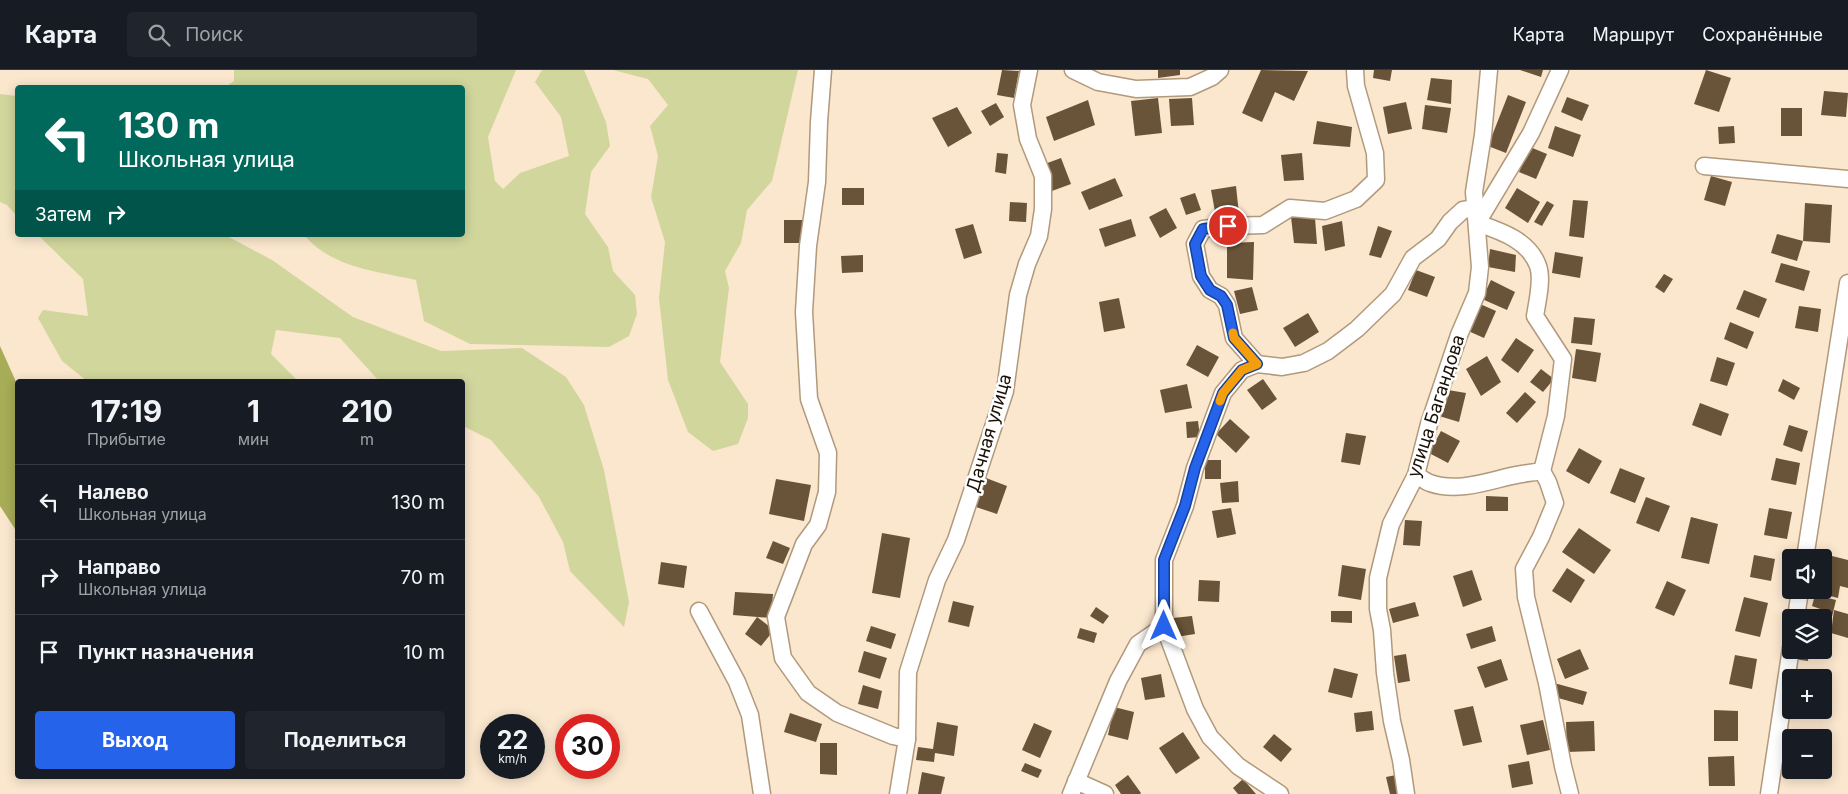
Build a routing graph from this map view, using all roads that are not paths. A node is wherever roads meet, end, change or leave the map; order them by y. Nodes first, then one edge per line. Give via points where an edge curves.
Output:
1 (823, 70) edge
2 (1029, 70) edge
3 (1073, 70) edge
4 (1220, 70) edge
5 (1355, 70) edge
6 (1489, 70) edge
7 (1560, 70) edge
8 (1704, 166) dead end
9 (1848, 179) edge
10 (1476, 216) junction
11 (1848, 283) edge
12 (1257, 364) junction
13 (1542, 471) junction
14 (1416, 475) junction
15 (1806, 549) edge
16 (699, 611) dead end
17 (1164, 626) junction
18 (1789, 659) edge
19 (907, 739) junction
20 (1074, 788) edge
21 (762, 794) edge
22 (898, 794) edge
23 (1105, 794) edge
24 (1280, 794) edge
25 (1406, 794) edge
26 (1570, 794) edge
27 (1769, 794) edge

1 - 19 street via 817,182 808,246 804,312 809,399 828,453 826,492 818,525 804,544 776,617 782,658 808,693 837,713
2 - 19 street, Дачная улица via 1022,105 1028,139 1043,176 1044,209 1039,236 1018,295 1005,392 956,540 937,580 908,672
3 - 4 street via 1098,82 1136,88 1190,87
5 - 12 street via 1356,86 1375,153 1376,180 1356,199 1325,211 1290,208 1263,226 1203,229 1195,244 1201,276 1210,290 1221,296 1227,305 1234,338
6 - 10 street, улица Багандова via 1474,192
7 - 10 street via 1532,133
8 - 9 street
10 - 12 street via 1463,210 1438,239 1413,258 1393,294 1357,329 1328,351 1304,363 1282,368
10 - 13 street via 1526,246 1539,266 1535,316 1564,359 1556,416
10 - 14 street, улица Багандова via 1480,267 1477,293 1459,334
11 - 15 street
12 - 17 street via 1242,370 1223,393 1195,468 1185,506 1164,560
13 - 14 street via 1471,486 1430,483
13 - 26 street via 1555,503 1524,569 1526,597
14 - 25 street, улица Багандова via 1391,524 1378,578 1385,673
16 - 21 street via 737,682 750,715
17 - 20 street via 1138,644 1118,681
17 - 24 street via 1195,709 1210,737 1238,766
18 - 27 street
19 - 22 street, Дачная улица
20 - 23 street

